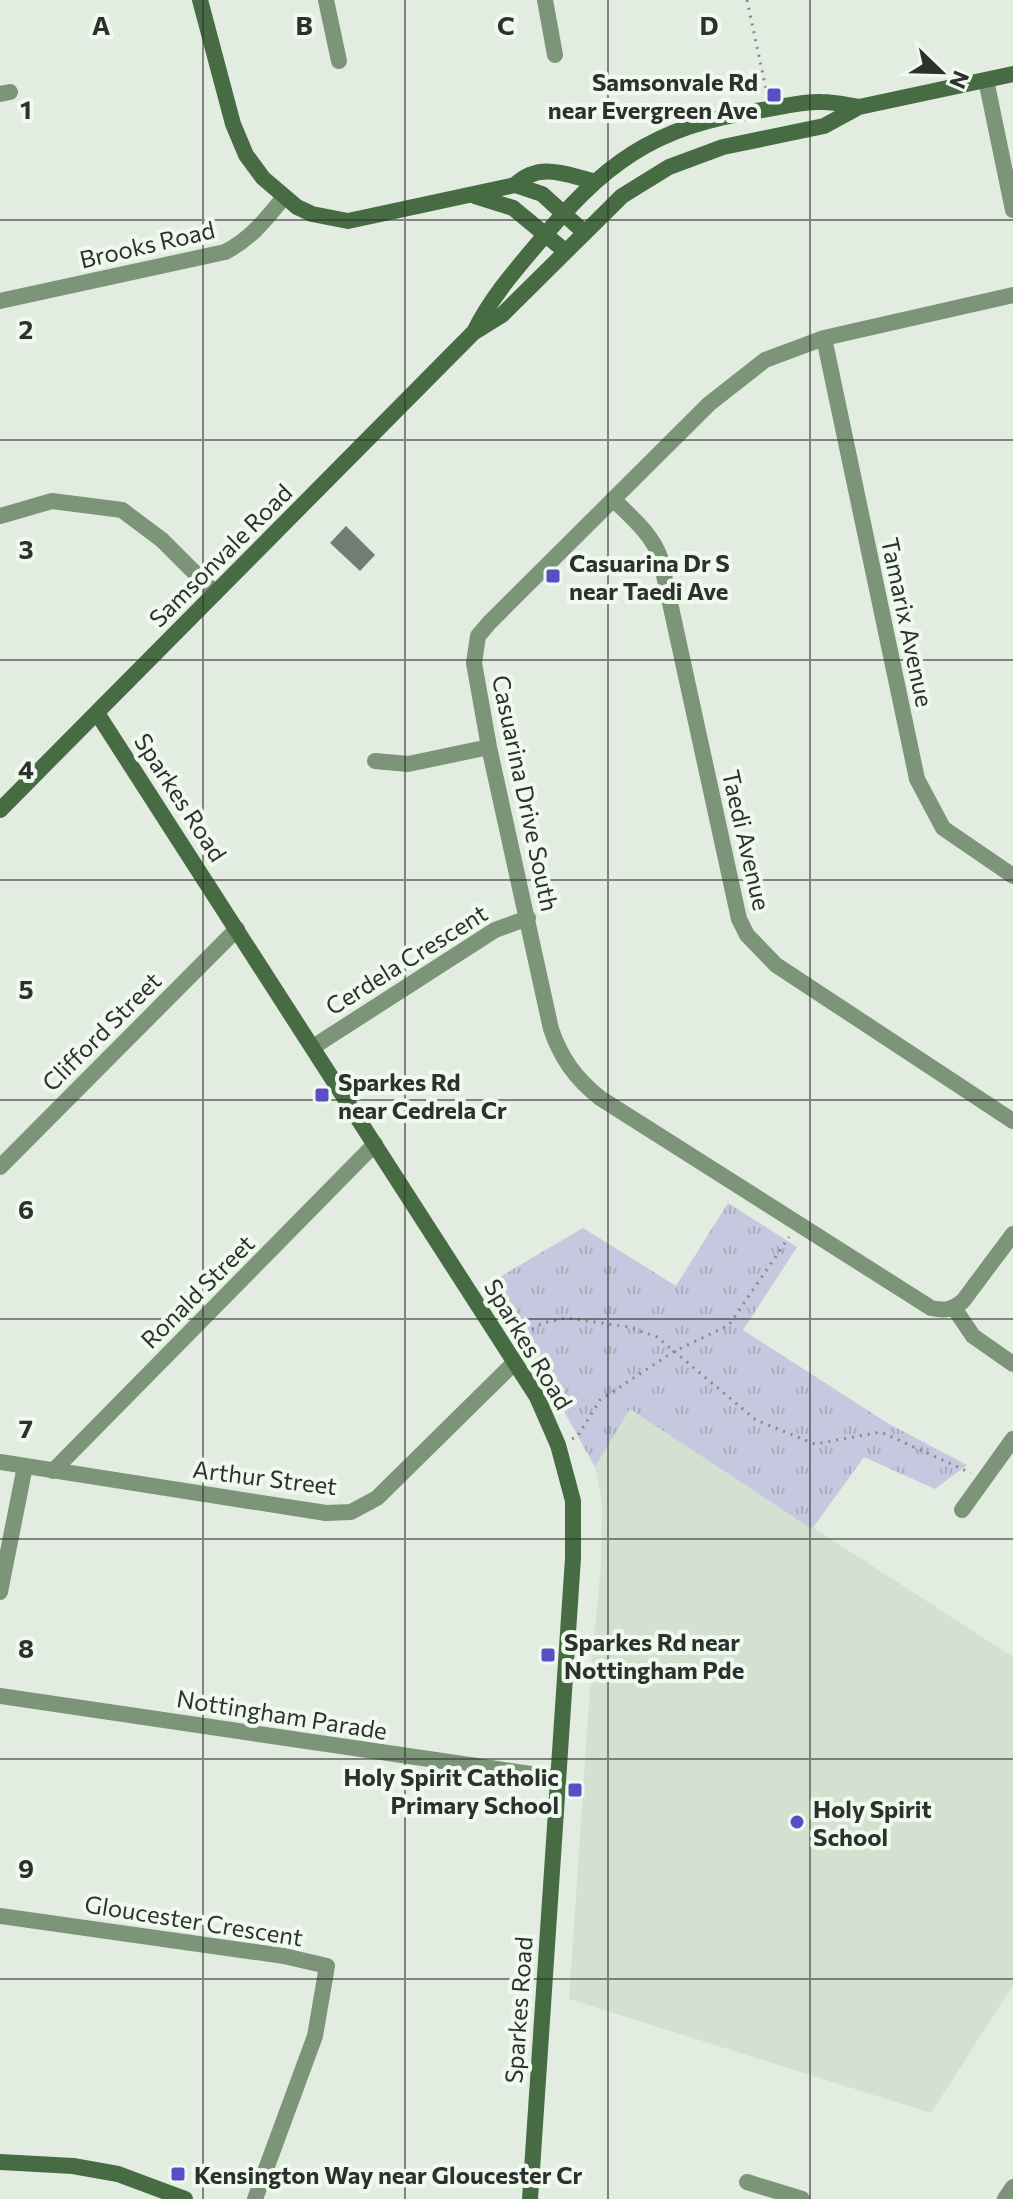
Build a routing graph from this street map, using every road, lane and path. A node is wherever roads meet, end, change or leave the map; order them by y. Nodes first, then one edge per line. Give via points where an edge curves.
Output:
1 (200, 0) edge
2 (326, 0) edge
3 (545, 0) edge
4 (747, 0) edge
5 (555, 55) dead end
6 (339, 61) dead end
7 (1013, 74) edge
8 (986, 80) junction
9 (859, 107) junction
10 (770, 109) junction
11 (593, 181) junction
12 (515, 185) junction
13 (474, 196) junction
14 (284, 197) junction
15 (1013, 210) edge
16 (564, 212) junction
17 (584, 232) junction
18 (546, 233) junction
19 (565, 251) junction
20 (1013, 295) edge
21 (0, 301) edge
22 (473, 333) junction
23 (824, 338) junction
24 (613, 499) junction
25 (0, 516) edge
26 (215, 593) junction
27 (97, 713) junction
28 (489, 747) junction
29 (375, 761) dead end
30 (0, 810) edge
31 (1013, 876) edge
32 (528, 918) junction
33 (237, 929) junction
34 (313, 1047) junction
35 (1013, 1121) edge
36 (375, 1144) junction
37 (0, 1167) edge
38 (798, 1224) junction
39 (1013, 1234) edge
40 (954, 1308) junction
41 (504, 1344) junction
42 (673, 1352) junction
43 (515, 1362) junction
44 (1013, 1364) edge
45 (1013, 1439) edge
46 (558, 1445) junction
47 (0, 1462) edge
48 (25, 1466) junction
49 (53, 1471) junction
50 (983, 1479) junction
51 (962, 1510) dead end
52 (0, 1592) edge
53 (0, 1696) edge
54 (558, 1778) junction
55 (0, 1916) edge
56 (0, 2162) edge
57 (747, 2182) dead end
58 (1013, 2187) edge
59 (185, 2199) edge
60 (255, 2199) edge
61 (530, 2199) edge
62 (802, 2199) edge
63 (1005, 2199) edge

1 - 14 street via 246,155
2 - 6 street
3 - 5 street
4 - 10 path
7 - 8 street, Samsonvale Road
8 - 9 street, Samsonvale Road
8 - 15 street
9 - 10 street, Samsonvale Road via 821,102
9 - 17 street, Samsonvale Road via 824,126 723,147 669,167 622,196
10 - 11 street, Samsonvale Road via 673,132
11 - 12 street via 550,171 527,174
11 - 16 street, Samsonvale Road
12 - 13 street
12 - 16 street via 533,189
13 - 14 street via 348,221 312,214
13 - 18 street via 504,204
14 - 21 street, Brooks Road via 258,230 225,252
16 - 17 street
16 - 18 street, Samsonvale Road
17 - 19 street, Samsonvale Road
18 - 19 street
18 - 22 street, Samsonvale Road via 490,301
19 - 22 street, Samsonvale Road via 502,315
20 - 23 street, Casuarina Drive South
22 - 26 street, Samsonvale Road
23 - 24 street, Casuarina Drive South via 765,360 709,404
23 - 31 street, Tamarix Avenue via 917,779 943,828
24 - 28 street, Casuarina Drive South via 478,636 474,663
24 - 35 street, Taedi Avenue via 655,543 660,557 739,919 747,935 776,965
25 - 26 street via 52,501 122,510 162,540
26 - 27 street, Samsonvale Road
27 - 30 street, Samsonvale Road
27 - 33 street, Sparkes Road
28 - 29 street via 408,764
28 - 32 street, Casuarina Drive South
32 - 34 street, Cerdela Crescent via 495,930
32 - 38 street, Casuarina Drive South via 551,1029 559,1052 582,1083
33 - 34 street, Sparkes Road
33 - 37 street, Clifford Street
34 - 36 street, Sparkes Road
36 - 41 street, Sparkes Road
36 - 49 street, Ronald Street
38 - 40 street, Casuarina Drive South via 922,1304 943,1311
38 - 42 path via 729,1325
39 - 40 street
40 - 44 street via 973,1336
41 - 42 path via 543,1323 567,1318 629,1327 657,1337
41 - 43 street, Sparkes Road
42 - 46 path via 600,1400 577,1437
42 - 50 path via 756,1420 815,1444 881,1432
43 - 46 street, Sparkes Road
43 - 49 street, Arthur Street via 377,1498 351,1512 326,1513
45 - 50 street
46 - 54 street, Sparkes Road via 573,1501
47 - 48 street, Arthur Street
48 - 49 street, Arthur Street
48 - 52 street
50 - 51 street
53 - 54 street, Nottingham Parade
54 - 61 street, Sparkes Road
55 - 60 street, Gloucester Crescent via 327,1966 315,2036
56 - 59 street via 118,2174
57 - 62 street
58 - 63 street

